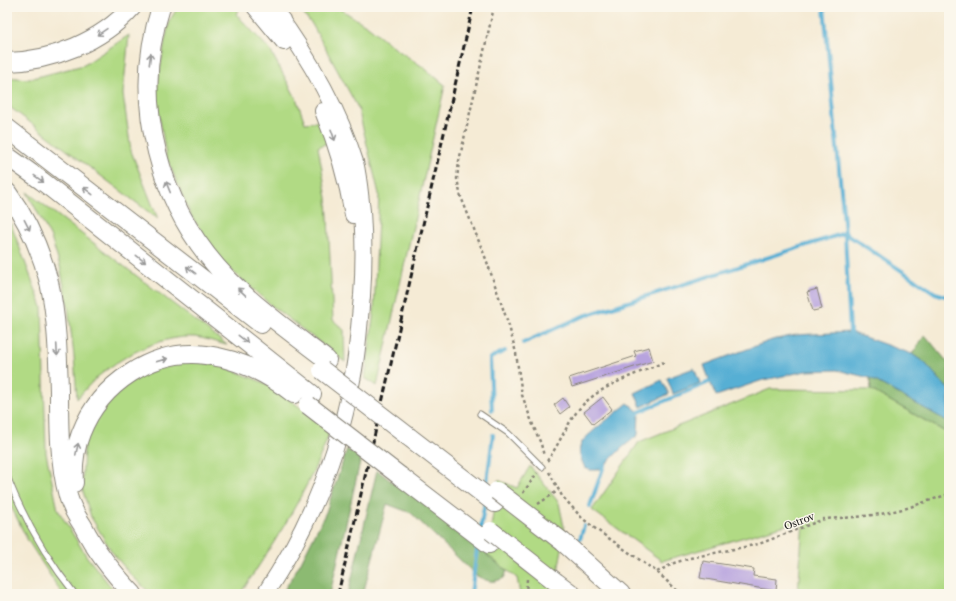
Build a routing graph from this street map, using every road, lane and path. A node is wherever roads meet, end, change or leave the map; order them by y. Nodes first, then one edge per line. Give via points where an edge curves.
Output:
1 (132, 7) edge
2 (161, 7) edge
3 (255, 7) edge
4 (266, 7) edge
5 (494, 7) edge
6 (276, 13) edge
7 (7, 62) edge
8 (7, 128) edge
9 (7, 156) edge
10 (7, 192) edge
11 (362, 298) junction
12 (664, 362) dead end
13 (324, 365) junction
14 (310, 399) junction
15 (480, 414) dead end
16 (542, 467) junction
17 (7, 476) edge
18 (949, 494) edge
19 (84, 529) junction
20 (562, 548) junction
21 (657, 572) junction
22 (554, 590) edge
23 (75, 594) edge
24 (133, 594) edge
25 (265, 594) edge
26 (572, 594) edge
27 (613, 594) edge
28 (621, 594) edge
29 (681, 594) edge

1 -> 7 highway via 112,25 77,47 36,60
13 -> 2 highway via 228,278 197,241 183,220 172,196 161,170 154,142 148,89 152,43
3 -> 11 main road via 298,60 331,129 348,185
4 - 6 highway
5 - 16 path via 457,179 463,202 510,326 522,395 542,444
6 - 11 main road via 307,57 343,130 355,162 363,232
13 -> 8 highway
9 -> 14 highway via 48,186
10 -> 19 highway via 29,229 49,282 57,339 64,475 69,498
11 - 25 main road via 353,379 328,471 288,556
12 - 16 path via 619,380 591,398 572,419 555,450
13 - 20 highway, bridge
19 -> 14 highway via 75,498 74,482 74,463 81,432 98,401 123,378 145,365 176,356 205,354 252,368
14 - 22 highway, bridge
15 - 16 lane via 508,433
16 - 21 path via 550,474 569,505 582,518
17 - 23 lane via 27,522 43,550
18 - 21 path, Ostrov via 888,512 824,519 759,544 690,558
19 - 24 highway via 105,563
20 - 27 highway
20 - 28 highway
21 - 29 path
22 - 26 highway

